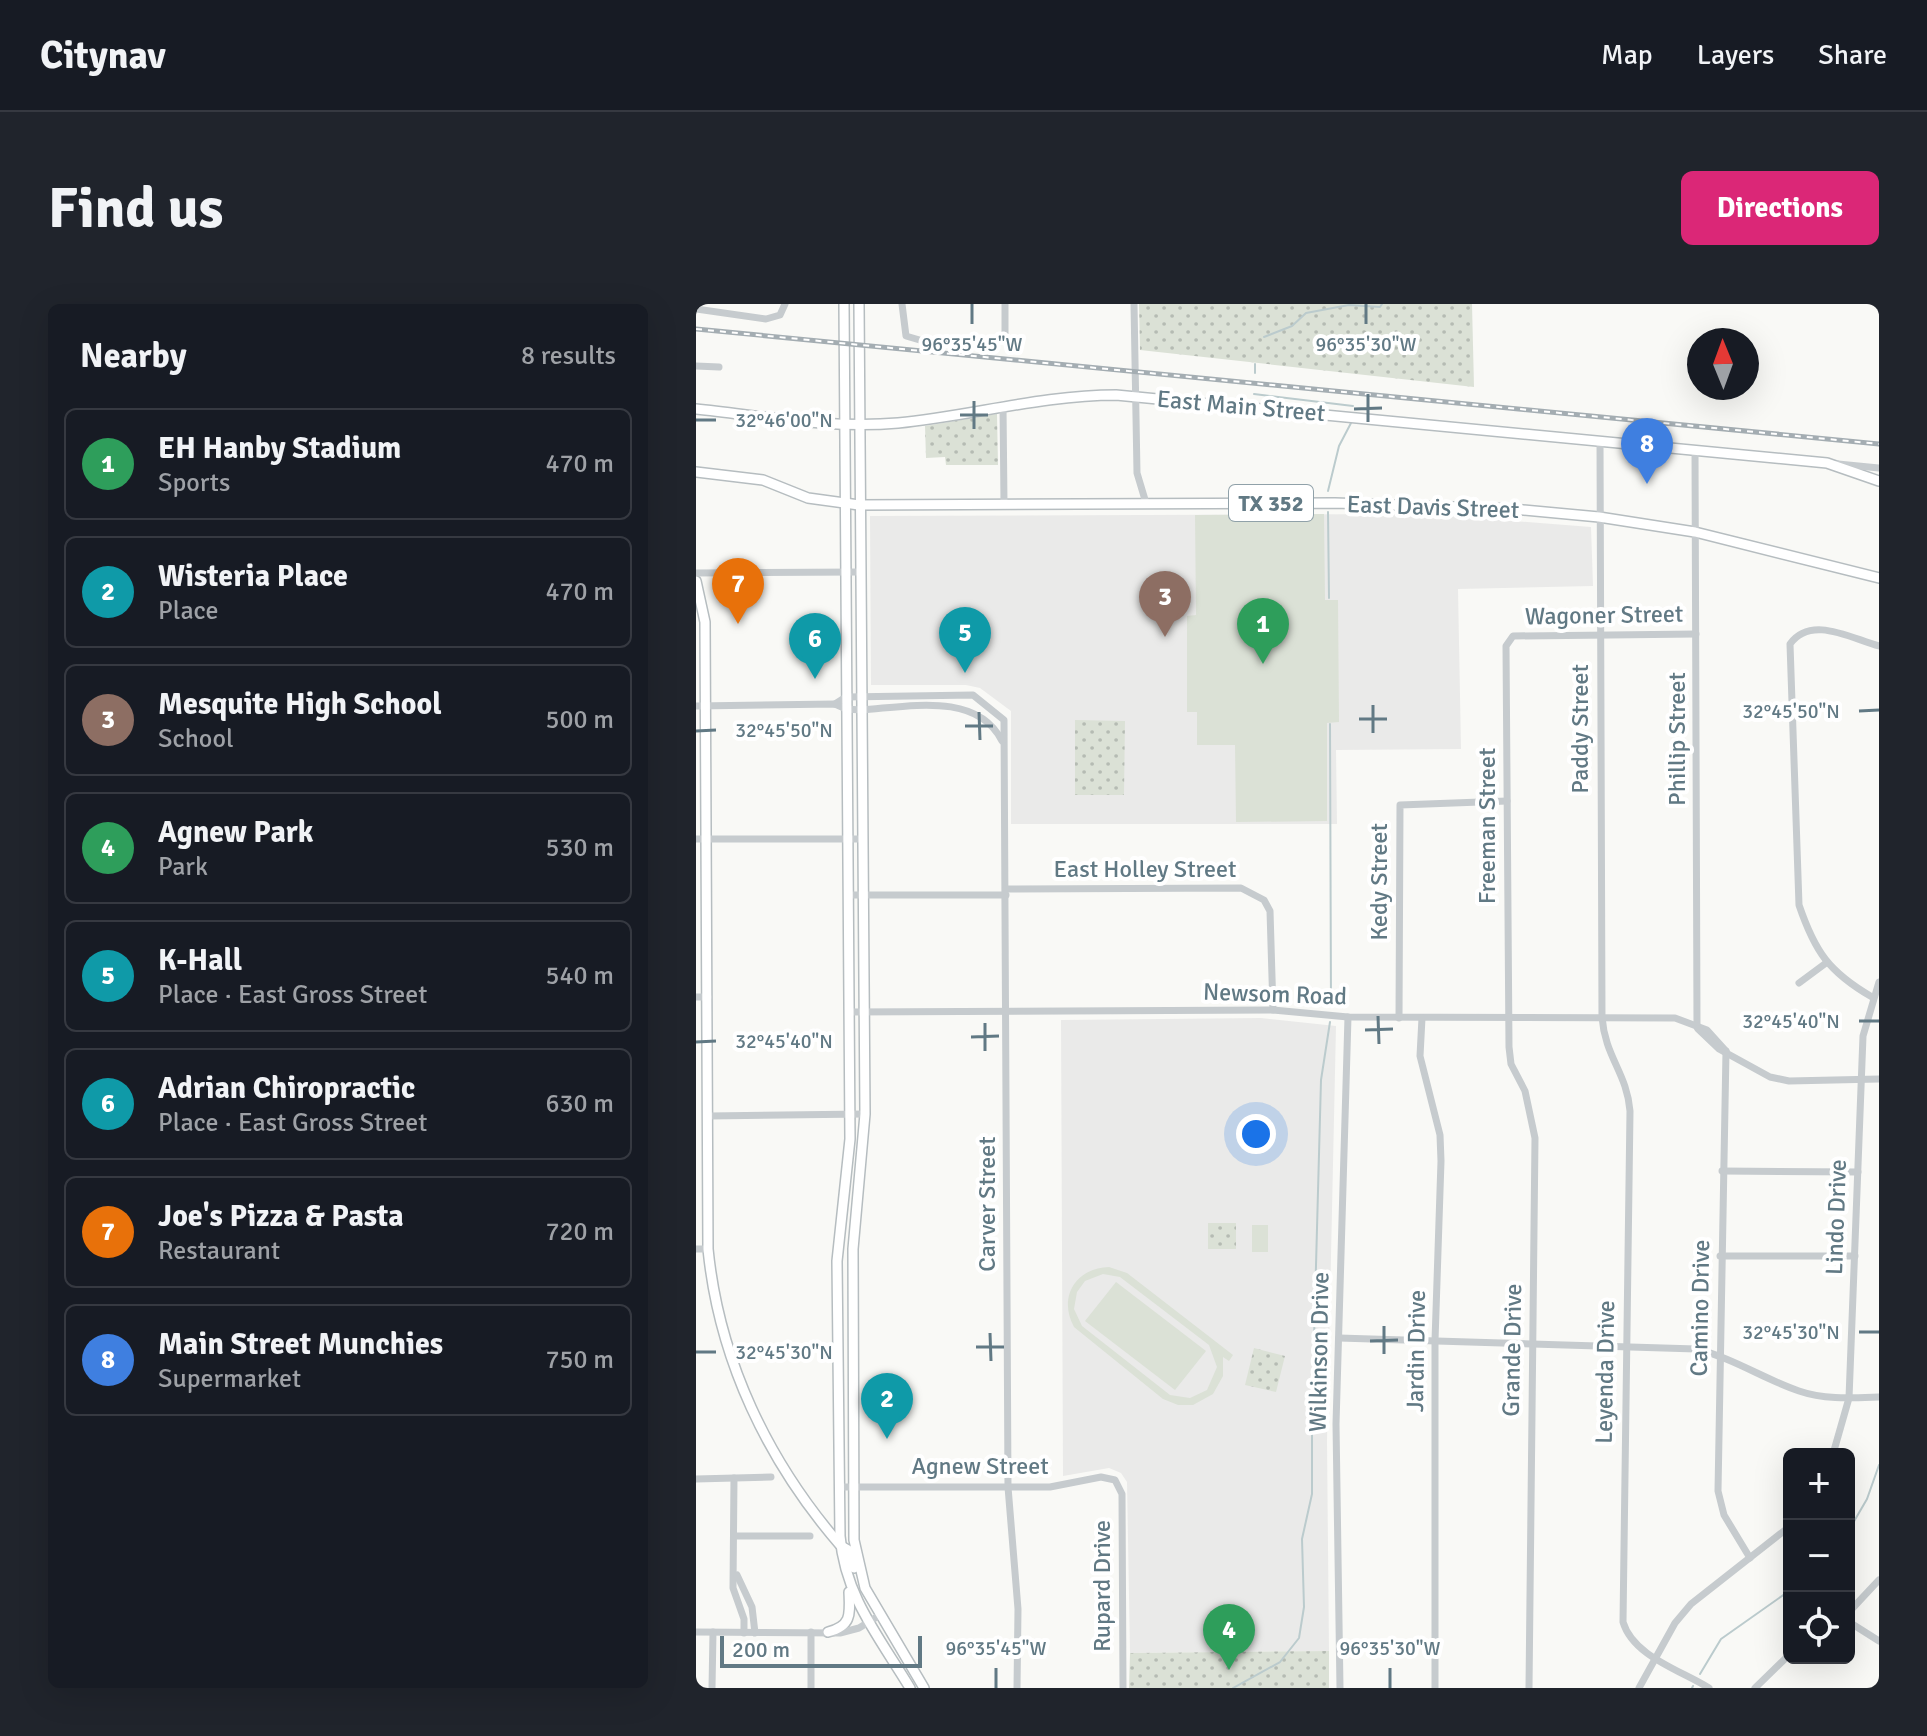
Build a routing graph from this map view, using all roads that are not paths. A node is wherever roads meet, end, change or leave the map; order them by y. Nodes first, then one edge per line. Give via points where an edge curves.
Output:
1 (785, 304) edge
2 (844, 304) edge
3 (859, 304) edge
4 (902, 304) edge
5 (1005, 304) edge
6 (1134, 304) edge
7 (696, 309) edge
8 (1134, 336) junction
9 (696, 366) edge
10 (719, 367) dead end
11 (1136, 396) junction
12 (1003, 406) junction
13 (696, 409) edge
14 (845, 425) junction
15 (857, 425) junction
16 (1600, 441) junction
17 (1695, 450) junction
18 (1827, 463) junction
19 (1879, 468) edge
20 (696, 472) edge
21 (1879, 481) edge
22 (1004, 503) junction
23 (1146, 503) junction
24 (846, 504) junction
25 (859, 505) junction
26 (1599, 517) junction
27 (1695, 532) junction
28 (845, 572) junction
29 (860, 572) junction
30 (696, 573) edge
31 (1879, 578) edge
32 (696, 581) edge
33 (1600, 634) junction
34 (1696, 634) junction
35 (1513, 636) joint
36 (1879, 646) edge
37 (846, 697) junction
38 (861, 697) junction
39 (835, 704) junction
40 (700, 706) edge
41 (846, 709) junction
42 (861, 710) junction
43 (1004, 745) junction
44 (847, 767) junction
45 (861, 767) junction
46 (1507, 801) junction
47 (700, 839) edge
48 (847, 839) junction
49 (862, 839) junction
50 (1006, 892) junction
51 (848, 895) junction
52 (862, 895) junction
53 (863, 946) junction
54 (848, 947) junction
55 (1826, 963) junction
56 (1879, 982) edge
57 (1799, 983) dead end
58 (696, 997) edge
59 (708, 997) junction
60 (1872, 997) junction
61 (1273, 1010) junction
62 (1006, 1011) junction
63 (849, 1012) junction
64 (864, 1012) junction
65 (1348, 1017) junction
66 (1602, 1017) junction
67 (1399, 1018) junction
68 (1422, 1018) junction
69 (1508, 1018) junction
70 (1697, 1027) junction
71 (1726, 1051) junction
72 (1879, 1079) edge
73 (1861, 1080) junction
74 (850, 1114) junction
75 (865, 1114) junction
76 (709, 1116) junction
77 (1722, 1171) junction
78 (1858, 1172) junction
79 (696, 1249) edge
80 (708, 1249) junction
81 (1720, 1256) junction
82 (1855, 1256) junction
83 (1339, 1338) junction
84 (1435, 1341) junction
85 (1531, 1344) junction
86 (1625, 1346) junction
87 (1718, 1355) junction
88 (1879, 1397) edge
89 (1849, 1398) junction
90 (837, 1407) junction
91 (853, 1407) junction
92 (1835, 1448) edge
93 (771, 1477) dead end
94 (734, 1478) junction
95 (696, 1479) edge
96 (1118, 1484) joint
97 (839, 1487) junction
98 (853, 1487) junction
99 (1008, 1487) junction
100 (839, 1516) junction
101 (818, 1519) junction
102 (1783, 1532) edge
103 (735, 1536) junction
104 (810, 1536) dead end
105 (841, 1546) junction
106 (1750, 1558) junction
107 (735, 1571) junction
108 (848, 1580) junction
109 (1879, 1580) edge
110 (865, 1588) junction
111 (1855, 1606) edge
112 (880, 1615) junction
113 (867, 1624) junction
114 (1855, 1626) edge
115 (696, 1632) edge
116 (713, 1632) junction
117 (811, 1632) junction
118 (828, 1632) junction
119 (744, 1633) junction
120 (755, 1633) junction
121 (1879, 1641) edge
122 (1656, 1657) junction
123 (1783, 1661) edge
124 (712, 1688) edge
125 (811, 1688) edge
126 (910, 1688) edge
127 (924, 1688) edge
128 (1017, 1688) edge
129 (1123, 1688) edge
130 (1340, 1688) edge
131 (1435, 1688) edge
132 (1529, 1688) edge
133 (1639, 1688) edge
134 (1709, 1688) edge
135 (1755, 1688) edge

1 - 7 street via 780,315 766,319
2 - 14 main road
3 - 15 main road
4 - 5 street via 906,336 923,341 998,341 1005,333
6 - 8 street
8 - 11 street
8 - 11 street via 1131,386
9 - 10 street
11 - 12 main road, East Main Street via 1060,396
11 - 16 main road, East Main Street
11 - 23 street via 1137,473
12 - 15 main road, East Main Street
12 - 22 street
13 - 14 main road, East Main Street
14 - 15 main road, East Main Street
14 - 24 main road
15 - 25 main road
16 - 17 main road, East Main Street
16 - 26 street, Paddy Street
17 - 18 main road, East Main Street
17 - 27 street, Phillip Street
18 - 19 street
18 - 21 main road, East Main Street
20 - 24 main road, East Davis Street / TX 352 via 763,480 808,498
22 - 23 main road, East Davis Street / TX 352
22 - 25 main road, East Davis Street / TX 352
23 - 26 main road, East Davis Street / TX 352 via 1448,506
24 - 25 main road, East Davis Street / TX 352
24 - 28 main road
25 - 29 main road
26 - 27 main road, East Davis Street / TX 352
26 - 33 street, Paddy Street
27 - 31 main road, East Davis Street / TX 352
27 - 34 street, Phillip Street
28 - 29 street
28 - 30 street
28 - 37 main road
29 - 38 main road
32 - 40 main road via 705,622
33 - 34 street, Wagoner Street
33 - 35 street, Wagoner Street
33 - 66 street, Paddy Street
34 - 70 street, Phillip Street
35 - 46 street, Freeman Street via 1506,646
36 - 55 street via 1820,629 1802,631 1790,644 1796,889 1810,938
37 - 38 street
37 - 39 street
37 - 41 main road
38 - 42 main road
38 - 43 street, Carver Street via 973,695 1004,720
39 - 40 street
39 - 41 street
40 - 47 main road
41 - 42 street
41 - 44 main road
42 - 43 street via 963,708 994,726
42 - 45 main road
43 - 50 street, Carver Street
44 - 45 main road
44 - 48 main road
45 - 49 main road
46 - 67 street, Kedy Street via 1400,805
46 - 69 street, Freeman Street
47 - 48 street
47 - 59 main road
48 - 49 street
48 - 51 main road
49 - 52 main road
50 - 52 street, East Holley Street
50 - 61 street, East Holley Street via 1251,890 1270,911
50 - 62 street, Carver Street
51 - 52 street, East Holley Street
51 - 54 main road
52 - 53 main road
53 - 54 main road
53 - 64 main road
54 - 63 main road
55 - 57 street
55 - 60 street via 1839,978
56 - 60 street, Lindo Drive
58 - 59 street
59 - 76 main road
60 - 73 street, Lindo Drive
61 - 62 street, Newsom Road
61 - 65 street, Newsom Road
62 - 64 street, Newsom Road
62 - 99 street, Carver Street
63 - 64 street, Newsom Road
63 - 74 main road
64 - 75 main road
65 - 67 street, Newsom Road
65 - 83 street, Wilkinson Drive
66 - 69 street, Newsom Road
66 - 70 street, Newsom Road via 1675,1018
66 - 86 street, Leyenda Drive via 1605,1047 1624,1077 1630,1111
67 - 68 street, Newsom Road
68 - 69 street, Newsom Road
68 - 84 street, Jardin Drive via 1420,1056 1440,1135
69 - 85 street, Grande Drive via 1511,1064 1525,1091 1535,1138
70 - 71 street, Newsom Road via 1707,1030
71 - 73 street, Newsom Road via 1770,1077
71 - 77 street, Camino Drive
72 - 73 street, Newsom Road
73 - 78 street, Lindo Drive
74 - 75 street
74 - 76 street
74 - 90 main road via 837,1261
75 - 91 main road via 853,1249
76 - 80 main road
77 - 78 street
77 - 81 street, Camino Drive
78 - 82 street, Lindo Drive
79 - 80 street
80 - 101 main road via 717,1314 741,1387
81 - 82 street
81 - 87 street, Camino Drive
82 - 89 street, Lindo Drive
83 - 84 street
83 - 130 street, Wilkinson Drive
84 - 85 street
84 - 131 street, Jardin Drive
85 - 86 street
85 - 132 street, Grande Drive
86 - 87 street
86 - 122 street, Leyenda Drive via 1623,1622 1632,1641
87 - 89 street via 1798,1391
87 - 106 street, Camino Drive via 1718,1491 1724,1515
88 - 89 street
89 - 92 street, Lindo Drive
90 - 91 main road
90 - 97 main road
91 - 98 main road
93 - 94 street
94 - 95 street
94 - 103 street
96 - 99 street, Agnew Street via 1101,1477 1057,1486
96 - 129 street, Rupard Drive
97 - 98 street, Agnew Street
97 - 100 main road
98 - 99 street, Agnew Street
98 - 110 main road via 854,1540
99 - 128 street, Carver Street via 1018,1609
100 - 101 main road
100 - 105 main road
101 - 105 main road
102 - 106 street
103 - 104 street
103 - 107 street
105 - 108 main road
105 - 110 main road via 848,1550
106 - 122 street via 1691,1604
107 - 119 street via 734,1595
107 - 120 street via 752,1607
108 - 113 main road
108 - 118 main road via 848,1622 843,1629
109 - 111 street
110 - 112 main road
112 - 113 street
112 - 127 main road
113 - 118 street via 850,1632
113 - 126 main road
114 - 121 street
115 - 116 street
116 - 119 street
116 - 124 street
117 - 118 street
117 - 120 street
117 - 125 street
119 - 120 street
122 - 133 street
122 - 134 street, Leyenda Drive
123 - 135 street

